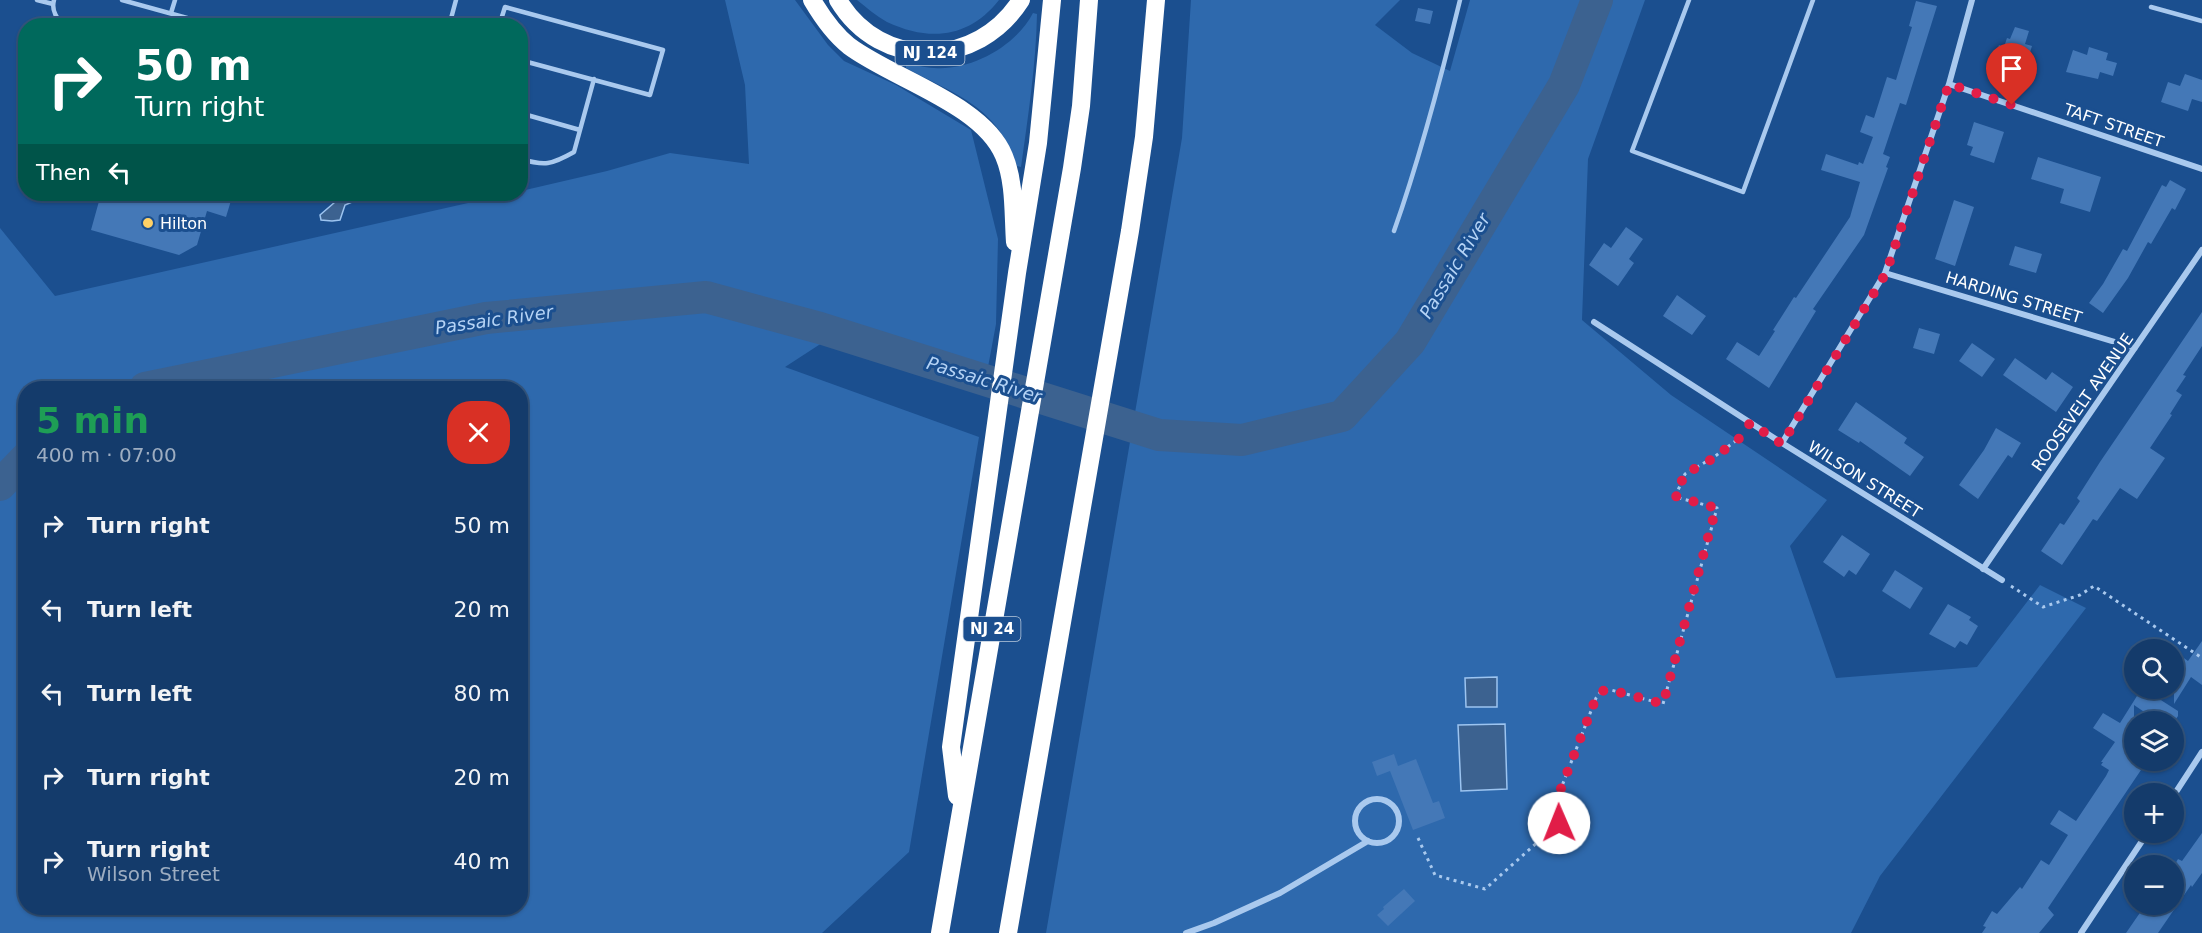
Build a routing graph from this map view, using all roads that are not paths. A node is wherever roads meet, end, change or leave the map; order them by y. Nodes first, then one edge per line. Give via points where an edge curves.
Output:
1 (38, 0) edge
2 (59, 0) edge
3 (122, 0) edge
4 (175, 0) edge
5 (456, 0) edge
6 (812, 0) edge
7 (838, 0) edge
8 (1022, 0) edge
9 (1052, 0) edge
10 (1089, 0) edge
11 (1156, 0) edge
12 (1460, 0) edge
13 (1689, 0) edge
14 (1814, 0) edge
15 (1972, 0) edge
16 (53, 2) edge
17 (2151, 7) dead end
18 (171, 12) junction
19 (57, 18) edge
20 (190, 18) edge
21 (451, 18) edge
22 (502, 18) edge
23 (2202, 21) edge
24 (528, 62) edge
25 (594, 79) junction
26 (1949, 84) junction
27 (528, 115) edge
28 (580, 130) junction
29 (528, 161) edge
30 (2202, 169) edge
31 (1394, 231) dead end
32 (2202, 250) edge
33 (1017, 273) junction
34 (1886, 273) junction
35 (1594, 322) dead end
36 (2136, 348) junction
37 (1782, 444) junction
38 (1983, 569) junction
39 (2002, 580) dead end
40 (2202, 752) edge
41 (2182, 783) edge
42 (960, 819) junction
43 (1368, 841) junction
44 (2141, 843) edge
45 (940, 933) edge
46 (1008, 933) edge
47 (1186, 933) edge
48 (2081, 933) edge

1 - 16 lane
2 - 16 lane
3 - 18 lane
4 - 18 lane
5 - 21 lane
6 - 33 highway via 848,45 956,107 995,139 1011,184
7 - 8 highway, NJ 124 via 858,24 883,40 904,49 934,53 964,47 983,38 998,28
9 - 33 highway via 1038,143
10 - 42 highway, NJ 24 via 1081,106
11 - 46 highway via 1144,137
12 - 31 lane via 1411,183
13 - 14 lane via 1632,151 1743,192
15 - 26 street
16 - 19 lane
17 - 23 lane
18 - 20 lane
22 - 25 lane via 505,7 663,50 650,94
24 - 25 lane
25 - 28 lane
26 - 30 street, TAFT STREET
26 - 34 street
27 - 28 lane
28 - 29 lane via 573,152 558,161 543,165
32 - 36 street, ROOSEVELT AVENUE
33 - 42 highway via 951,747
34 - 36 street, HARDING STREET
34 - 37 street
35 - 37 street, WILSON STREET
36 - 38 street, ROOSEVELT AVENUE
37 - 38 street, WILSON STREET
38 - 39 street, WILSON STREET
40 - 41 street
42 - 45 highway, NJ 24
43 - 43 street via 1389,840 1398,829 1397,814 1388,803 1375,800 1357,811 1357,832
43 - 47 street via 1280,893
44 - 48 street

